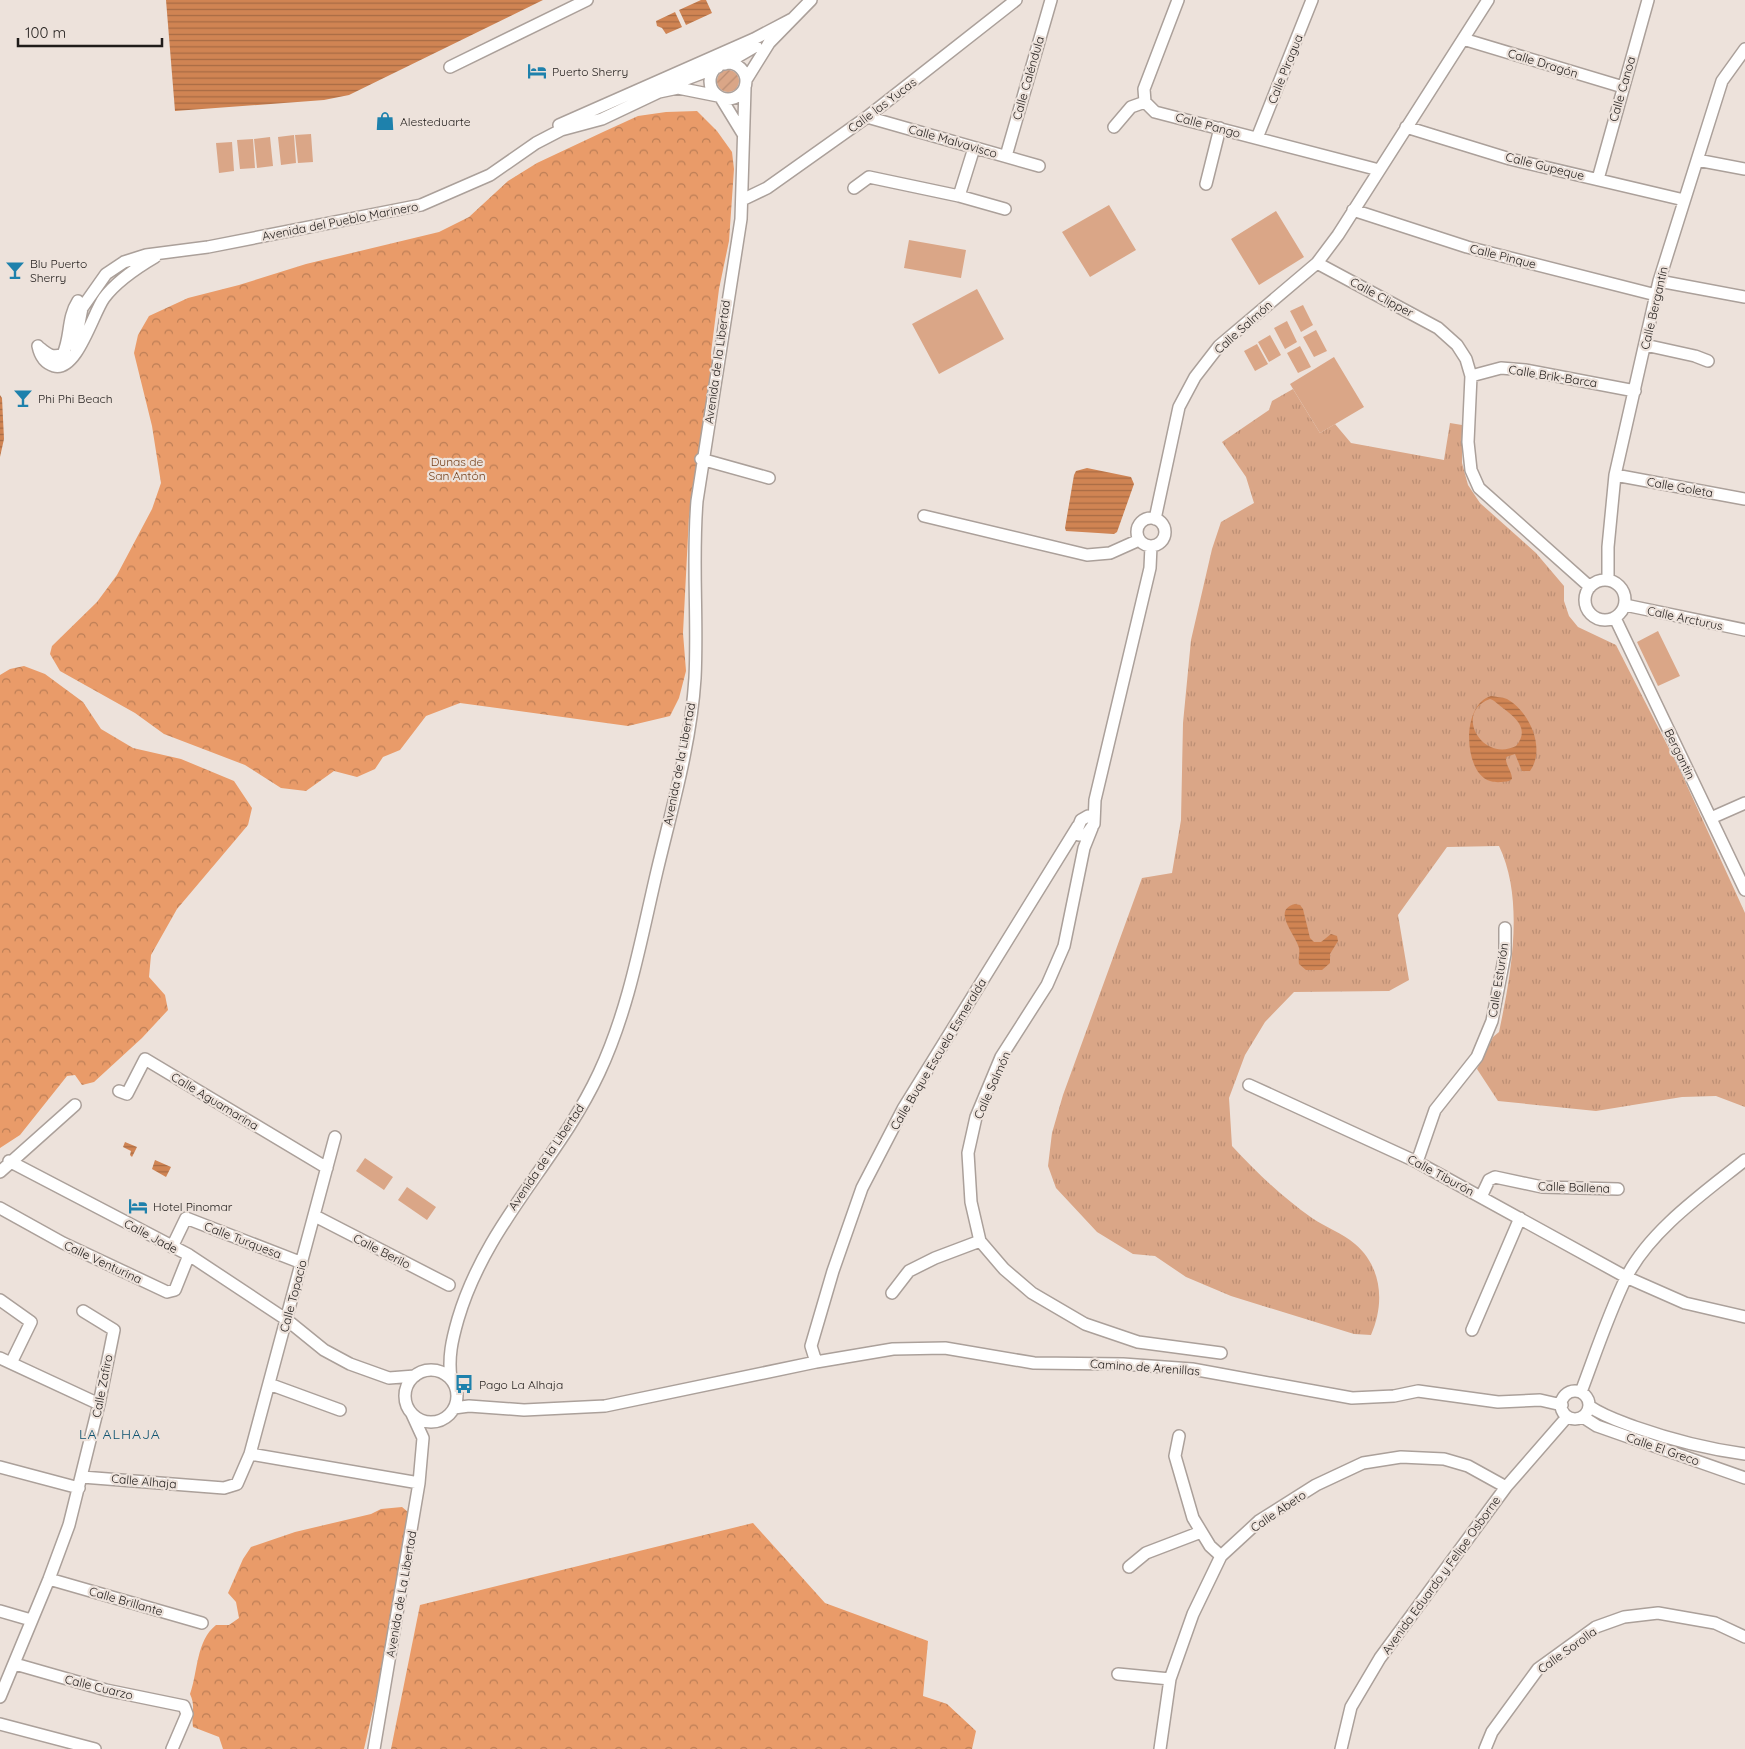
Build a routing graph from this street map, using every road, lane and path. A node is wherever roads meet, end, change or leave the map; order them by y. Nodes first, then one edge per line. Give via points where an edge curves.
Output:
1 (587, 0) edge
2 (811, 0) edge
3 (1016, 0) edge
4 (1051, 0) edge
5 (1178, 0) edge
6 (1312, 0) edge
7 (1488, 0) edge
8 (1648, 0) edge
9 (792, 19) junction
10 (777, 26) junction
11 (1463, 39) junction
12 (1745, 49) edge
13 (721, 65) junction
14 (450, 67) dead end
15 (745, 84) junction
16 (1622, 87) junction
17 (643, 88) junction
18 (719, 97) junction
19 (1145, 102) junction
20 (867, 117) junction
21 (1114, 127) dead end
22 (1406, 127) junction
23 (1220, 128) junction
24 (743, 134) junction
25 (1257, 138) junction
26 (536, 143) junction
27 (974, 148) junction
28 (1006, 156) junction
29 (1696, 160) junction
30 (1039, 166) dead end
31 (1745, 169) edge
32 (1379, 170) junction
33 (1598, 179) junction
34 (1206, 184) dead end
35 (854, 188) dead end
36 (959, 196) junction
37 (742, 200) junction
38 (1684, 200) junction
39 (1005, 209) dead end
40 (1353, 210) junction
41 (159, 255) junction
42 (1317, 263) junction
43 (102, 278) junction
44 (1659, 282) junction
45 (1656, 295) junction
46 (1745, 297) edge
47 (1645, 345) junction
48 (76, 351) junction
49 (1708, 361) dead end
50 (1471, 376) junction
51 (1635, 390) junction
52 (702, 460) junction
53 (1614, 475) junction
54 (769, 478) dead end
55 (1745, 499) edge
56 (924, 516) dead end
57 (1155, 519) junction
58 (1139, 540) junction
59 (1151, 546) junction
60 (1608, 580) junction
61 (1590, 587) junction
62 (1625, 605) junction
63 (1615, 618) junction
64 (1745, 630) edge
65 (1095, 800) junction
66 (1745, 804) edge
67 (1711, 818) junction
68 (1093, 824) junction
69 (1079, 829) junction
70 (1084, 848) junction
71 (1745, 890) edge
72 (1505, 928) dead end
73 (1249, 1085) dead end
74 (119, 1091) dead end
75 (76, 1105) dead end
76 (335, 1137) dead end
77 (1745, 1160) edge
78 (9, 1162) junction
79 (1417, 1162) junction
80 (327, 1168) junction
81 (0, 1172) edge
82 (1618, 1188) dead end
83 (1481, 1197) junction
84 (0, 1208) edge
85 (315, 1216) junction
86 (1520, 1218) junction
87 (980, 1242) junction
88 (172, 1247) junction
89 (189, 1255) junction
90 (302, 1263) junction
91 (1626, 1277) junction
92 (449, 1285) dead end
93 (892, 1293) dead end
94 (0, 1300) edge
95 (83, 1311) dead end
96 (1745, 1317) edge
97 (287, 1320) junction
98 (1472, 1330) dead end
99 (450, 1347) junction
100 (1221, 1353) dead end
101 (5, 1361) edge
102 (816, 1362) junction
103 (426, 1370) junction
104 (415, 1376) junction
105 (389, 1378) junction
106 (451, 1379) junction
107 (269, 1384) junction
108 (1581, 1392) junction
109 (406, 1400) junction
110 (456, 1403) junction
111 (99, 1404) junction
112 (1562, 1405) junction
113 (1589, 1406) junction
114 (340, 1410) dead end
115 (412, 1414) junction
116 (1568, 1417) junction
117 (1583, 1417) junction
118 (439, 1421) junction
119 (1179, 1436) dead end
120 (423, 1438) junction
121 (250, 1454) junction
122 (1745, 1454) edge
123 (0, 1467) edge
124 (1745, 1478) edge
125 (81, 1482) junction
126 (419, 1483) junction
127 (1506, 1487) junction
128 (1201, 1532) junction
129 (1220, 1556) junction
130 (1129, 1567) dead end
131 (49, 1579) junction
132 (0, 1611) edge
133 (31, 1620) junction
134 (202, 1624) dead end
135 (1745, 1637) edge
136 (15, 1664) junction
137 (1118, 1674) dead end
138 (1170, 1679) junction
139 (0, 1696) edge
140 (0, 1724) edge
141 (95, 1749) edge
142 (172, 1749) edge
143 (374, 1749) edge
144 (1160, 1749) edge
145 (1341, 1749) edge
146 (1485, 1749) edge

1 - 14 street
2 - 9 street, Avenida del Pueblo Marinero
3 - 20 street, Calle las Yucas
4 - 28 street, Calle Caléndula
5 - 19 street via 1144,89
6 - 25 street, Calle Piragua
7 - 11 street
8 - 16 street, Calle Canoa
9 - 10 street, Avenida del Pueblo Marinero
9 - 15 street, Avenida del Pueblo Marinero via 759,55
10 - 13 street, Avenida del Pueblo Marinero via 759,44
10 - 17 street, Avenida del Pueblo Marinero
11 - 16 street, Calle Dragón
11 - 22 street
12 - 29 street, Calle Bergantín via 1722,81
13 - 15 street via 736,65 744,74
13 - 17 street, Avenida del Pueblo Marinero via 681,81
13 - 18 street via 713,72 710,85
15 - 18 street via 735,98
15 - 24 street, Avenida de la Libertad
16 - 33 street, Calle Canoa
17 - 26 street, Avenida del Pueblo Marinero via 568,120
18 - 24 street
18 - 26 street, Avenida del Pueblo Marinero via 678,88 668,90 602,119 561,130
19 - 21 street via 1131,107
19 - 23 street, Calle Pango via 1155,112
20 - 27 street, Calle Malvavisco
20 - 37 street, Calle las Yucas via 767,188
22 - 32 street
22 - 33 street, Calle Gupeque via 1510,159
23 - 25 street, Calle Pango
23 - 34 street
24 - 37 street, Avenida de la Libertad
25 - 32 street, Calle Pango
26 - 41 street, Avenida del Pueblo Marinero via 490,175 421,205
27 - 28 street, Calle Malvavisco
27 - 36 street
28 - 30 street, Calle Malvavisco
29 - 31 street
29 - 38 street, Calle Bergantín
32 - 40 street
33 - 38 street, Calle Gupeque
35 - 36 street via 869,177
36 - 39 street
37 - 52 street, Avenida de la Libertad
38 - 44 street, Calle Bergantín
40 - 42 street
40 - 45 street, Calle Pinque via 1467,247
41 - 43 street, Avenida del Pueblo Marinero via 124,262
41 - 48 street, Avenida del Pueblo Marinero via 104,298
42 - 50 street, Calle Clipper via 1438,328 1457,345
42 - 57 street, Calle Salmón via 1219,346 1195,377 1179,407
43 - 48 street, Avenida del Pueblo Marinero via 82,308
43 - 48 street, Avenida del Pueblo Marinero via 85,292 75,306 63,354 47,355 38,346 42,358 49,365 58,367 69,362
44 - 45 street, Calle Bergantín
44 - 46 street
45 - 47 street, Calle Bergantín
47 - 49 street
47 - 51 street, Calle Bergantín
50 - 51 street, Calle Brik-Barca via 1501,368 1525,370
50 - 61 street, Calle Clipper via 1468,442 1471,470 1479,488
51 - 53 street, Calle Bergantín
52 - 54 street
52 - 99 street, Avenida de la Libertad via 694,528 695,679 690,724 630,988 610,1046 585,1100 488,1246 472,1278
53 - 55 street, Calle Goleta
53 - 60 street, Calle Bergantín
56 - 58 street via 1088,555 1110,554
57 - 58 street via 1142,522 1137,530
57 - 59 street via 1162,525 1164,534 1160,542
58 - 59 street
59 - 65 street via 1150,568
60 - 61 street via 1601,580
60 - 62 street via 1620,586
61 - 63 street via 1585,598 1591,615 1602,621
62 - 63 street
62 - 64 street, Calle Arcturus
63 - 67 street, Bergantin
65 - 68 street, Calle Salmón
65 - 69 street, Calle Buque Escuela Esmeralda
66 - 67 street
67 - 71 street, Bergantin
68 - 69 street via 1086,835
68 - 69 street via 1088,816
68 - 70 street, Calle Salmón
69 - 70 street
69 - 102 street, Calle Buque Escuela Esmeralda via 903,1109 862,1188 811,1346
70 - 87 street, Calle Salmón via 1064,946 1047,985 1002,1057 976,1117 968,1153 971,1202
72 - 79 street, Calle Esturión via 1505,954 1492,1021 1477,1057 1435,1110
73 - 79 street, Calle Tiburón
74 - 80 street, Calle Aguamarina via 127,1094 145,1059
75 - 78 street
76 - 80 street, Calle Topacio
77 - 91 street via 1687,1207 1647,1247
78 - 81 street
78 - 88 street, Calle Jade
79 - 83 street, Calle Tiburón
80 - 85 street, Calle Topacio
82 - 83 street, Calle Ballena via 1542,1187 1496,1177 1489,1180
83 - 86 street, Calle Tiburón
84 - 89 street, Calle Venturina via 63,1243 168,1292 175,1290
85 - 90 street, Calle Topacio
85 - 92 street, Calle Berilo
86 - 91 street, Calle Tiburón
86 - 98 street
87 - 93 street via 909,1271
87 - 100 street, Calle Salmón via 1032,1293 1085,1324 1138,1342
88 - 89 street, Calle Jade
88 - 90 street, Calle Turquesa via 186,1218
89 - 97 street, Calle Jade
90 - 97 street, Calle Topacio
91 - 96 street, Calle Tiburón via 1685,1303
91 - 108 street
94 - 101 street via 31,1322
95 - 111 street, Calle Zafiro via 114,1330
97 - 105 street, Calle Jade via 324,1350 350,1364
97 - 107 street, Calle Topacio
99 - 103 street, Avenida de la Libertad via 437,1363
99 - 106 street, Avenida de la Libertad
101 - 111 street
102 - 110 street, Camino de Arenillas via 606,1406 524,1410
102 - 112 street, Camino de Arenillas via 893,1349 945,1348 1034,1363 1192,1369 1352,1398 1418,1391 1498,1402 1540,1400
103 - 104 street
103 - 106 street via 444,1373
104 - 105 street
104 - 109 street via 407,1386
105 - 109 street
106 - 110 street via 455,1384
107 - 114 street
107 - 121 street, Calle Topacio
108 - 112 street via 1568,1394
108 - 113 street
109 - 115 street
110 - 118 street
111 - 125 street, Calle Zafiro
112 - 116 street
113 - 117 street
113 - 122 street via 1601,1415 1673,1440 1701,1448
115 - 118 street via 425,1421
115 - 120 street, Avenida de La Libertad
116 - 117 street
116 - 127 street, Avenida Eduardo y Felipe Osborne
117 - 124 street, Calle El Greco via 1597,1426
118 - 120 street
119 - 128 street via 1175,1456 1193,1518
120 - 126 street, Avenida de La Libertad
121 - 125 street, Calle Alhaja via 237,1484 224,1488
121 - 126 street
123 - 125 street, Calle Alhaja
125 - 131 street
126 - 143 street, Avenida de La Libertad
127 - 129 street, Calle Abeto via 1468,1466 1444,1459 1401,1458 1363,1463 1316,1485 1259,1521
127 - 145 street, Avenida Eduardo y Felipe Osborne via 1380,1658 1351,1707
128 - 129 street
128 - 130 street via 1146,1553
129 - 138 street, Calle Abeto via 1193,1614
131 - 133 street
131 - 134 street, Calle Brillante
132 - 133 street
133 - 136 street
135 - 146 street, Calle Sorolla via 1715,1624 1658,1613 1624,1617 1596,1627 1538,1669 1492,1732
136 - 139 street
136 - 142 street, Calle Cuarzo via 106,1690 184,1706 187,1714
137 - 138 street
138 - 144 street, Calle Abeto
140 - 141 street

